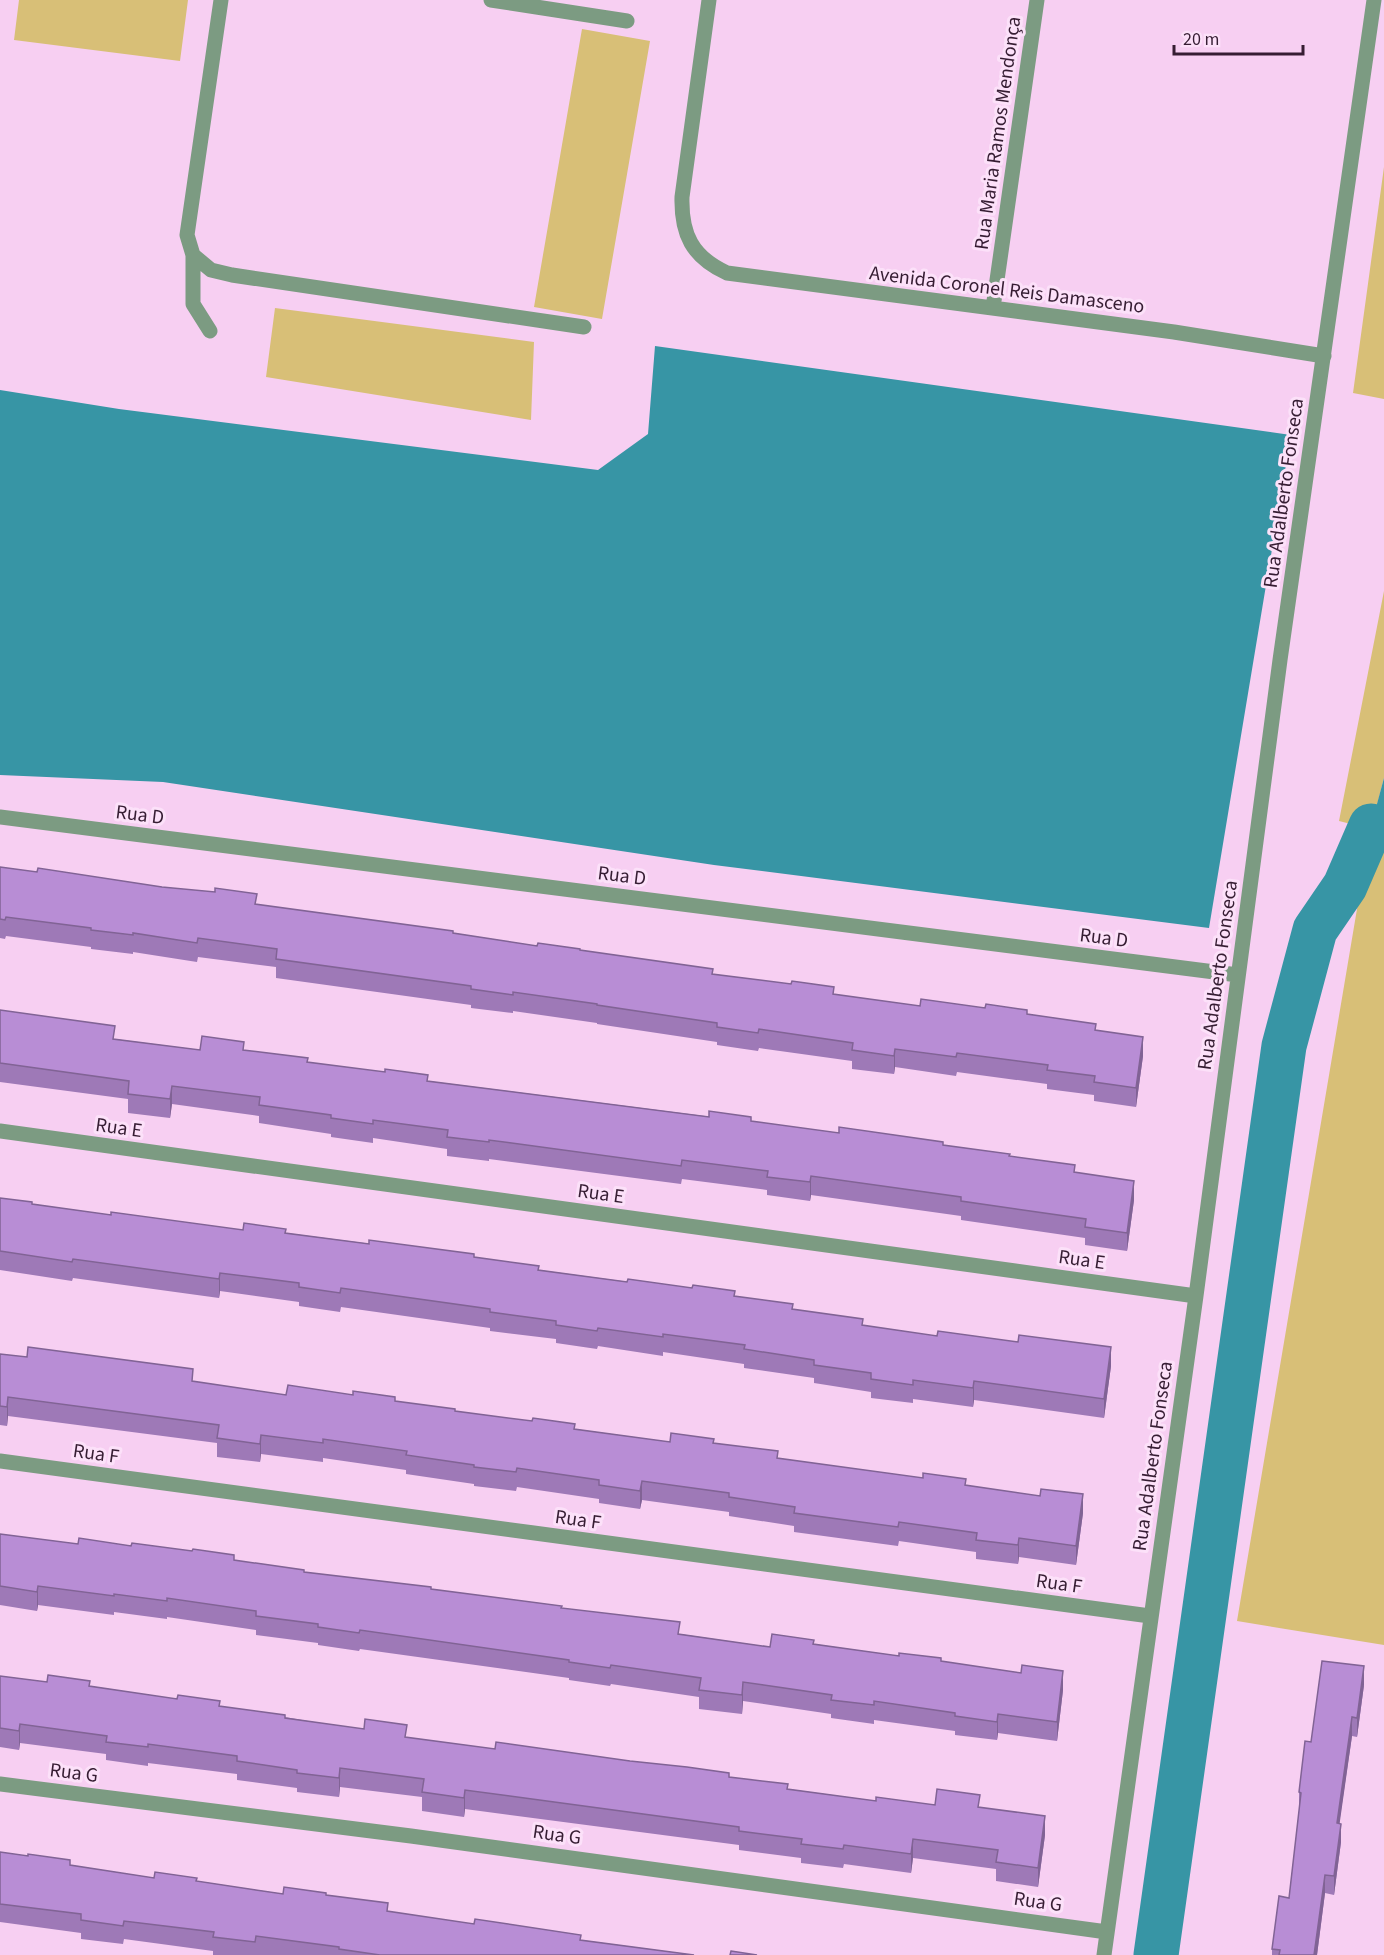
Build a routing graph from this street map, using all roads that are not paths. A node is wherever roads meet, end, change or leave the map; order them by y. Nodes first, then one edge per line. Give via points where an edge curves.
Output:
1 (221, 0) edge
2 (491, 0) edge
3 (710, 0) edge
4 (1037, 0) edge
5 (1374, 0) edge
6 (627, 21) dead end
7 (193, 255) junction
8 (993, 308) junction
9 (584, 327) dead end
10 (210, 331) dead end
11 (1324, 356) junction
12 (0, 817) edge
13 (1238, 975) junction
14 (0, 1131) edge
15 (1196, 1296) junction
16 (0, 1461) edge
17 (1150, 1616) junction
18 (0, 1784) edge
19 (1107, 1932) junction
20 (1104, 1955) edge

1 - 7 street via 187,235
2 - 6 street
3 - 8 street, Avenida Coronel Reis Damasceno via 681,216 685,234 702,258 727,273
4 - 8 street, Rua Maria Ramos Mendonça
5 - 11 street, Rua Adalberto Fonseca
7 - 9 street via 211,270 232,275
7 - 10 street via 193,304
8 - 11 street, Avenida Coronel Reis Damasceno
11 - 13 street, Rua Adalberto Fonseca
12 - 13 street, Rua D
13 - 15 street, Rua Adalberto Fonseca
14 - 15 street, Rua E
15 - 17 street, Rua Adalberto Fonseca
16 - 17 street, Rua F
17 - 19 street, Rua Adalberto Fonseca
18 - 19 street, Rua G via 435,1839
19 - 20 street, Rua Adalberto Fonseca

